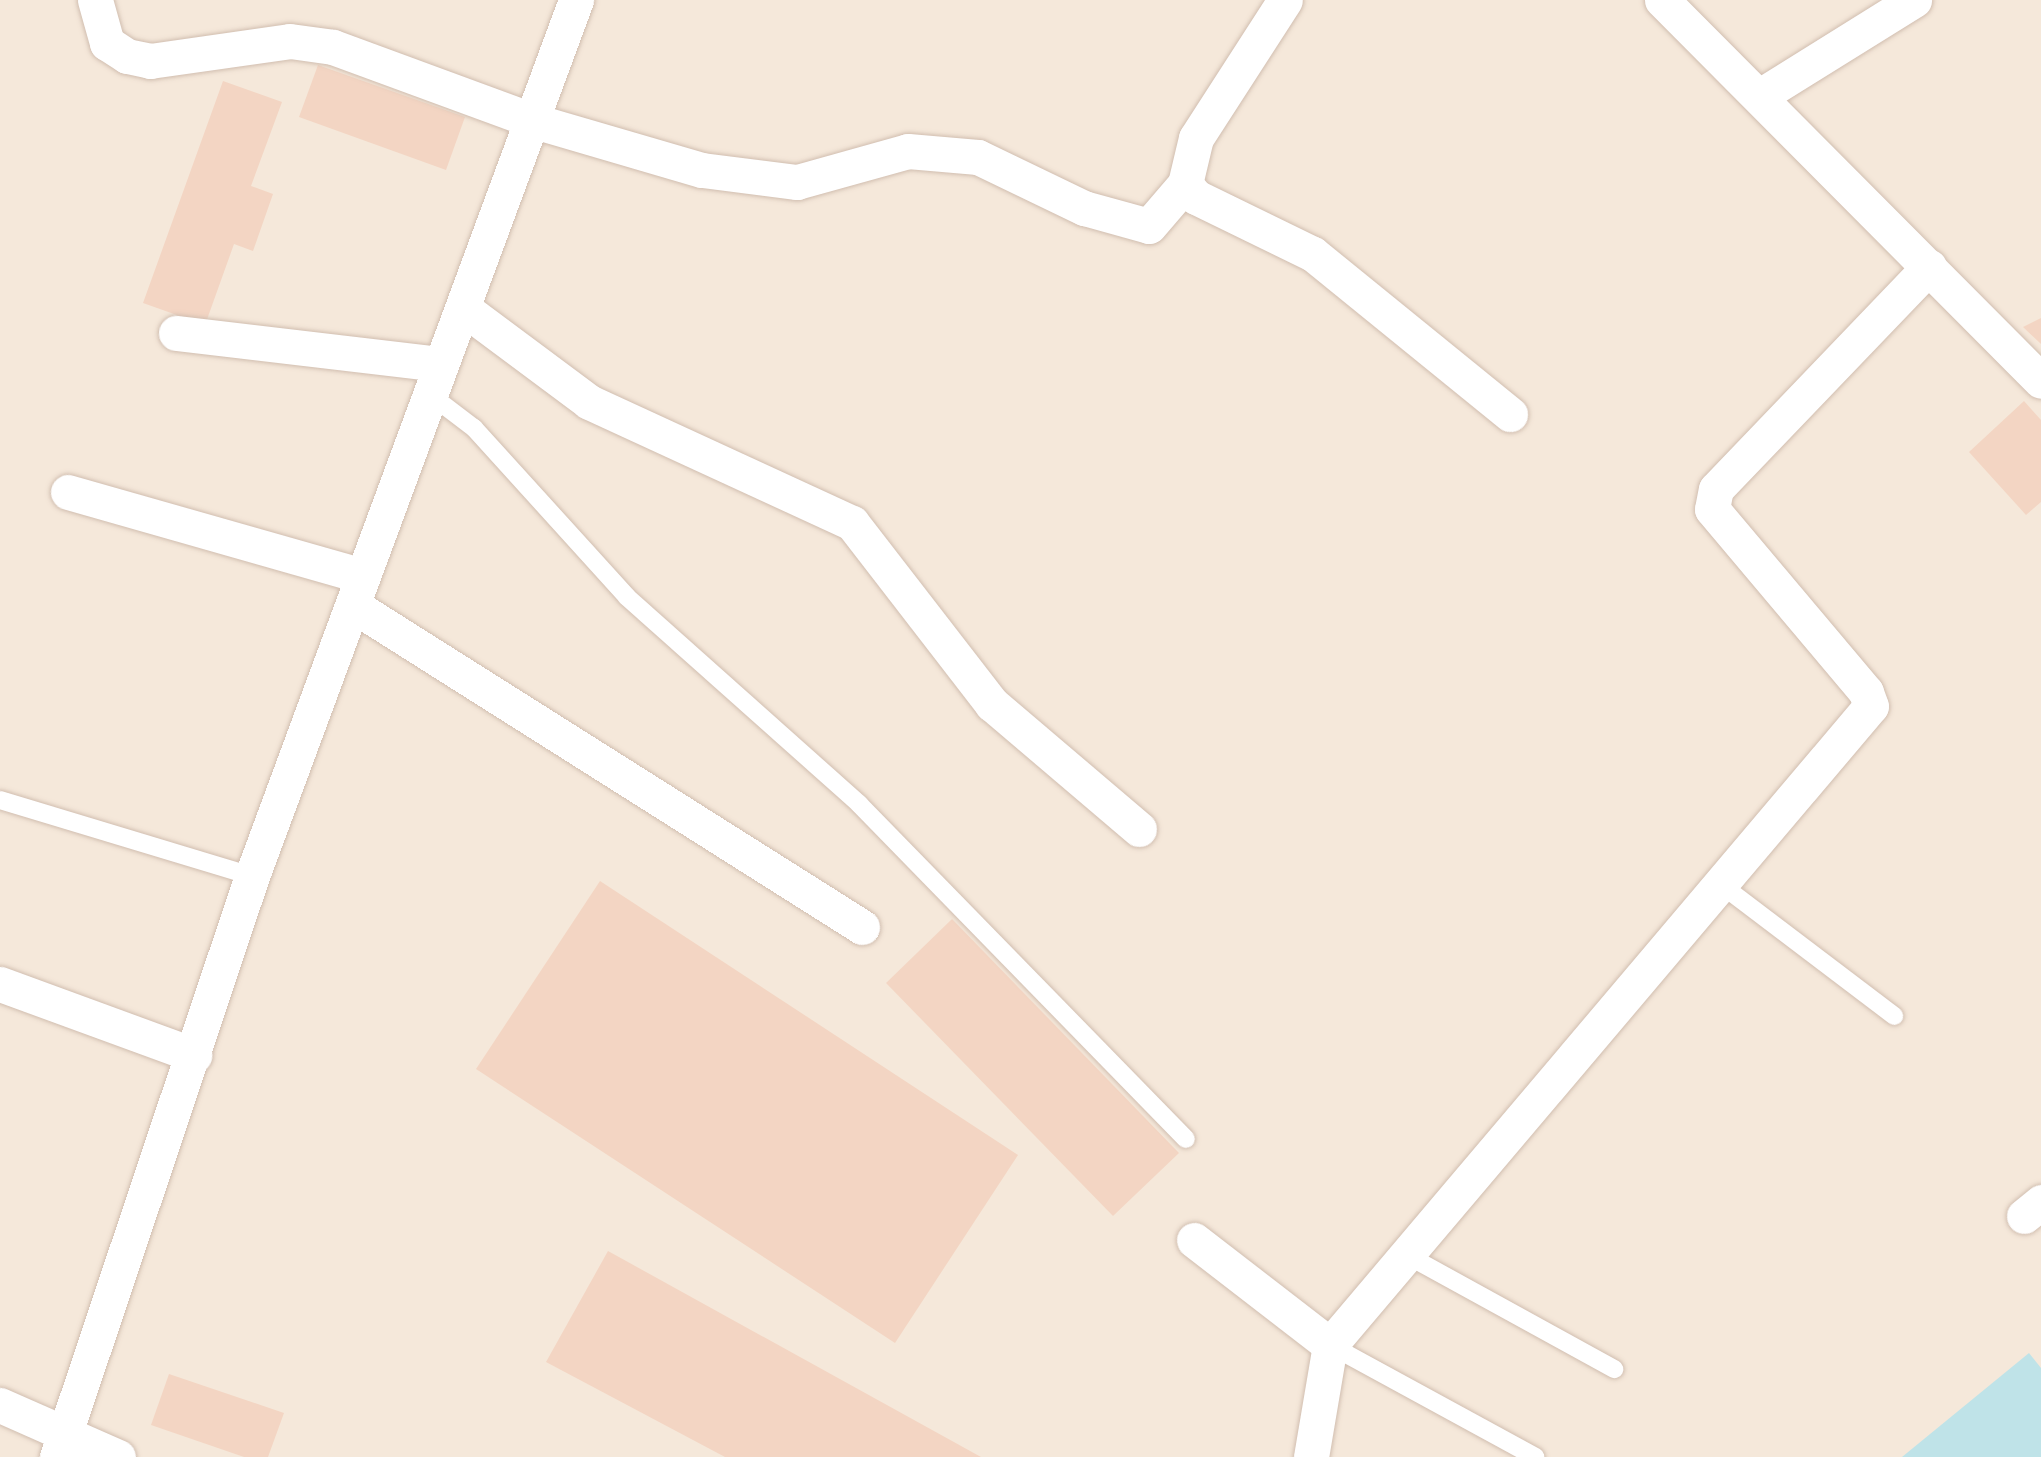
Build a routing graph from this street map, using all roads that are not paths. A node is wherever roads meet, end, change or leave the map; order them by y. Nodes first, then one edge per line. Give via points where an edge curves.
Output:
1 (95, 0) edge
2 (576, 0) edge
3 (1285, 0) edge
4 (1662, 0) edge
5 (1914, 0) edge
6 (1763, 94) junction
7 (534, 121) junction
8 (1184, 184) junction
9 (1930, 268) junction
10 (463, 308) junction
11 (176, 332) dead end
12 (433, 378) junction
13 (2041, 381) edge
14 (1510, 414) dead end
15 (68, 492) dead end
16 (358, 591) junction
17 (0, 800) edge
18 (1139, 829) dead end
19 (252, 876) junction
20 (1723, 886) junction
21 (862, 927) dead end
22 (0, 984) edge
23 (1894, 1016) dead end
24 (194, 1055) junction
25 (1186, 1138) dead end
26 (1194, 1240) dead end
27 (1404, 1254) junction
28 (1330, 1345) junction
29 (1614, 1369) dead end
30 (0, 1406) edge
31 (61, 1445) edge
32 (118, 1457) edge
33 (1311, 1457) edge
34 (1535, 1457) edge

1 - 7 street via 107,43 127,56 150,61 290,40 333,47
2 - 7 street
3 - 8 street via 1196,138
4 - 6 street
5 - 6 street
6 - 9 street
7 - 8 street via 768,184 908,151 978,157 1136,225 1149,226
7 - 10 street
8 - 14 street via 1196,197 1313,254
9 - 13 street
9 - 20 street via 1716,489 1712,508 1718,521 1866,692 1871,706
10 - 12 street
10 - 18 street via 588,402 852,524 992,704
11 - 12 street
12 - 16 street
12 - 25 lane via 626,597 859,804
15 - 16 street
16 - 19 street
16 - 21 street
17 - 19 lane
19 - 24 street
20 - 23 lane
20 - 27 street
22 - 24 street
24 - 31 street
26 - 28 street
27 - 28 street
27 - 29 lane
28 - 33 street
28 - 34 lane
30 - 31 street
31 - 32 street

